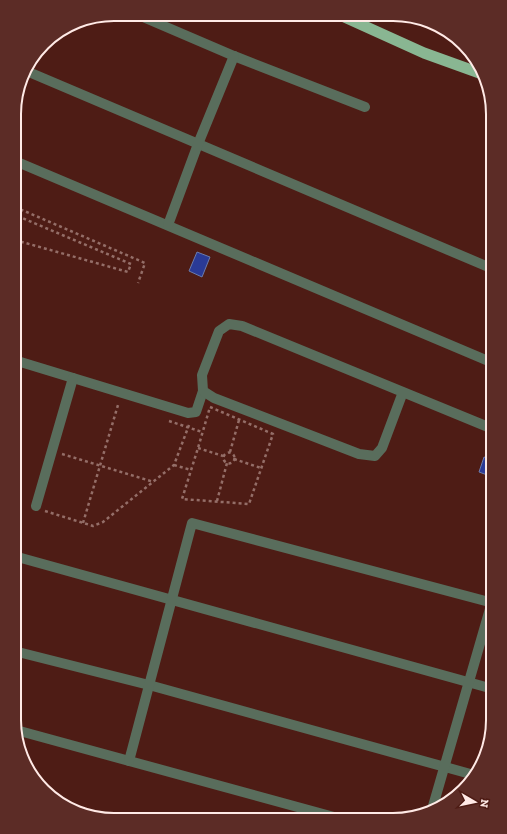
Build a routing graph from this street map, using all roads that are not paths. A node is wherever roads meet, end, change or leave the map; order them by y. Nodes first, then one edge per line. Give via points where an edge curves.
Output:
1 (152, 21) edge
2 (353, 21) edge
3 (234, 56) junction
4 (476, 72) edge
5 (31, 73) edge
6 (365, 107) dead end
7 (198, 144) junction
8 (21, 164) edge
9 (168, 226) junction
10 (486, 266) edge
11 (486, 360) edge
12 (21, 362) edge
13 (73, 378) junction
14 (203, 391) junction
15 (404, 392) junction
16 (486, 426) edge
17 (39, 508) road end
18 (21, 558) edge
19 (172, 600) junction
20 (486, 600) edge
21 (486, 623) edge
22 (21, 653) edge
23 (469, 682) junction
24 (149, 685) junction
25 (486, 687) edge
26 (22, 732) edge
27 (129, 761) junction
28 (444, 767) junction
29 (469, 774) edge
30 (434, 803) edge
31 (318, 813) edge

1 - 3 street
2 - 4 highway via 424,53
3 - 6 street
3 - 7 street
5 - 7 street
7 - 9 street
7 - 10 street
8 - 9 street
9 - 11 street
12 - 13 street
13 - 14 street via 188,413 196,412
13 - 17 street
14 - 15 street via 214,398 359,454 375,456 382,448
14 - 15 street via 202,375 219,331 229,324 242,326
15 - 16 street
18 - 19 street
19 - 20 street via 192,522
19 - 23 street
19 - 24 street
21 - 23 street
22 - 24 street
23 - 25 street
23 - 28 street
24 - 27 street
24 - 28 street
26 - 27 street
27 - 31 street
28 - 29 street
28 - 30 street

